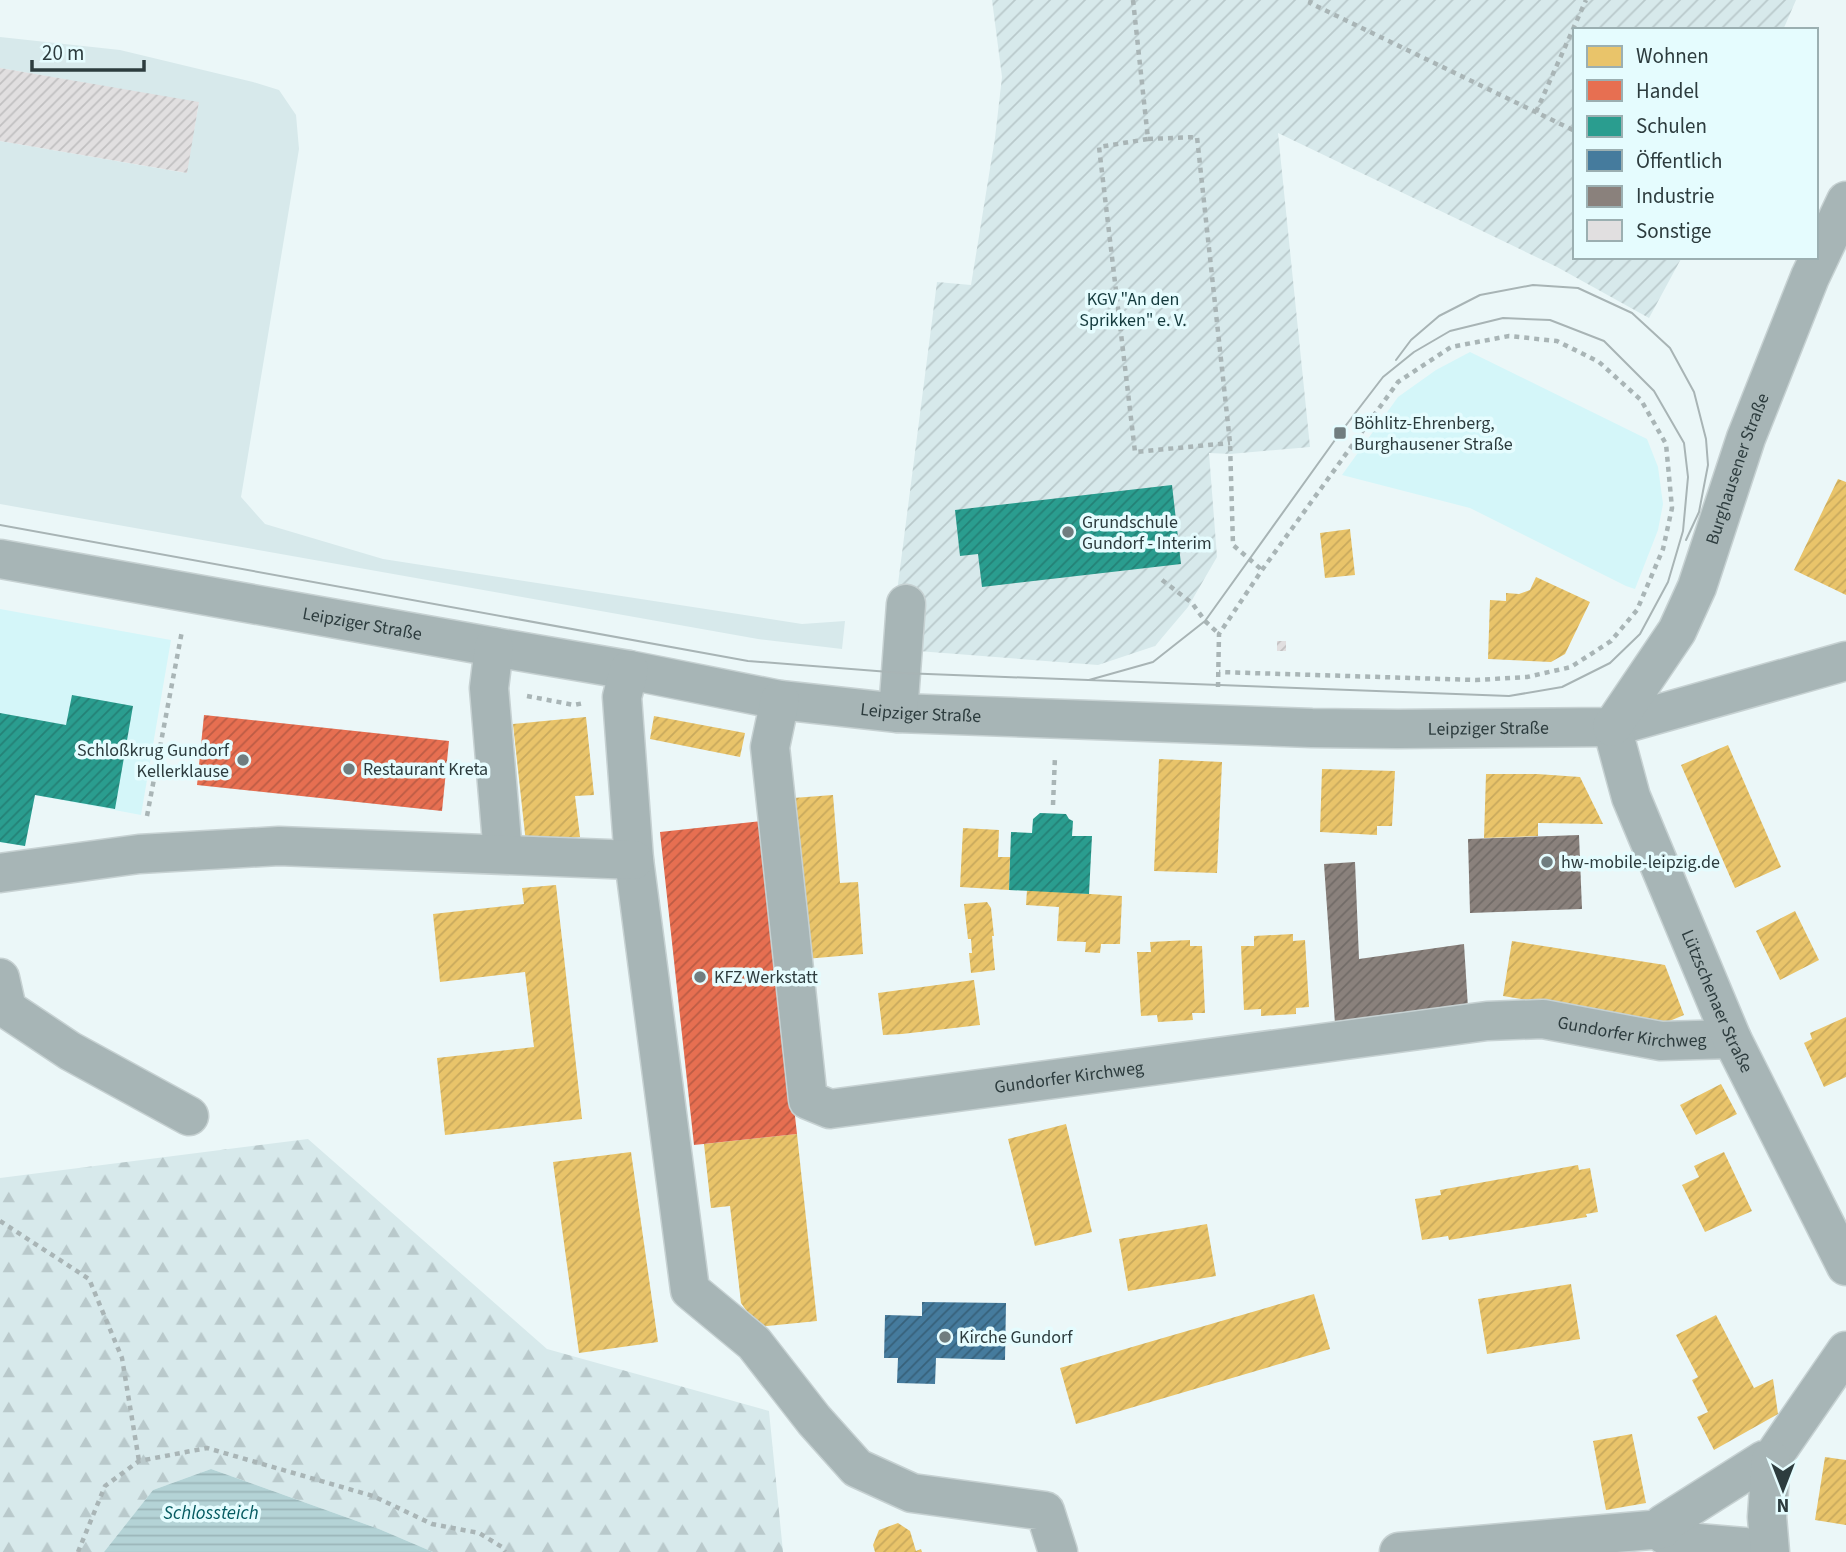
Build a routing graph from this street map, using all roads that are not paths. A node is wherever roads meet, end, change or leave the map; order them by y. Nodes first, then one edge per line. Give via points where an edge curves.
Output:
1 (1846, 201) edge
2 (0, 559) edge
3 (906, 604) dead end
4 (494, 648) junction
5 (1846, 661) edge
6 (629, 670) junction
7 (780, 700) junction
8 (898, 713) junction
9 (1612, 727) junction
10 (503, 854) junction
11 (634, 860) junction
12 (0, 873) edge
13 (0, 978) edge
14 (1732, 1039) junction
15 (189, 1116) dead end
16 (1846, 1266) edge
17 (1846, 1352) edge
18 (1771, 1460) junction
19 (1662, 1529) junction
20 (1058, 1552) edge
21 (1399, 1552) edge
22 (1758, 1552) edge
23 (1770, 1552) edge

1 - 9 street, Burghausener Straße via 1756,412 1697,587 1677,631
2 - 4 street, Leipziger Straße
3 - 8 street
4 - 6 street, Leipziger Straße
4 - 10 street via 489,688
5 - 9 street, Leipziger Straße
6 - 7 street, Leipziger Straße
6 - 11 street via 622,697
7 - 8 street, Leipziger Straße
7 - 14 street, Gundorfer Kirchweg via 771,747 808,1100 830,1109 1487,1021 1543,1019 1661,1041
8 - 9 street, Leipziger Straße via 1398,729
9 - 14 street, Lützschenaer Straße via 1631,797
10 - 11 street
10 - 12 street via 279,846 139,854
11 - 20 street via 690,1290 754,1343 857,1468 912,1493 1045,1511
13 - 15 street via 7,1009 70,1051
14 - 16 street, Lützschenaer Straße
17 - 18 street
18 - 19 street via 1741,1474 1663,1524
18 - 23 street
19 - 21 street
19 - 22 street via 1665,1535 1686,1542

